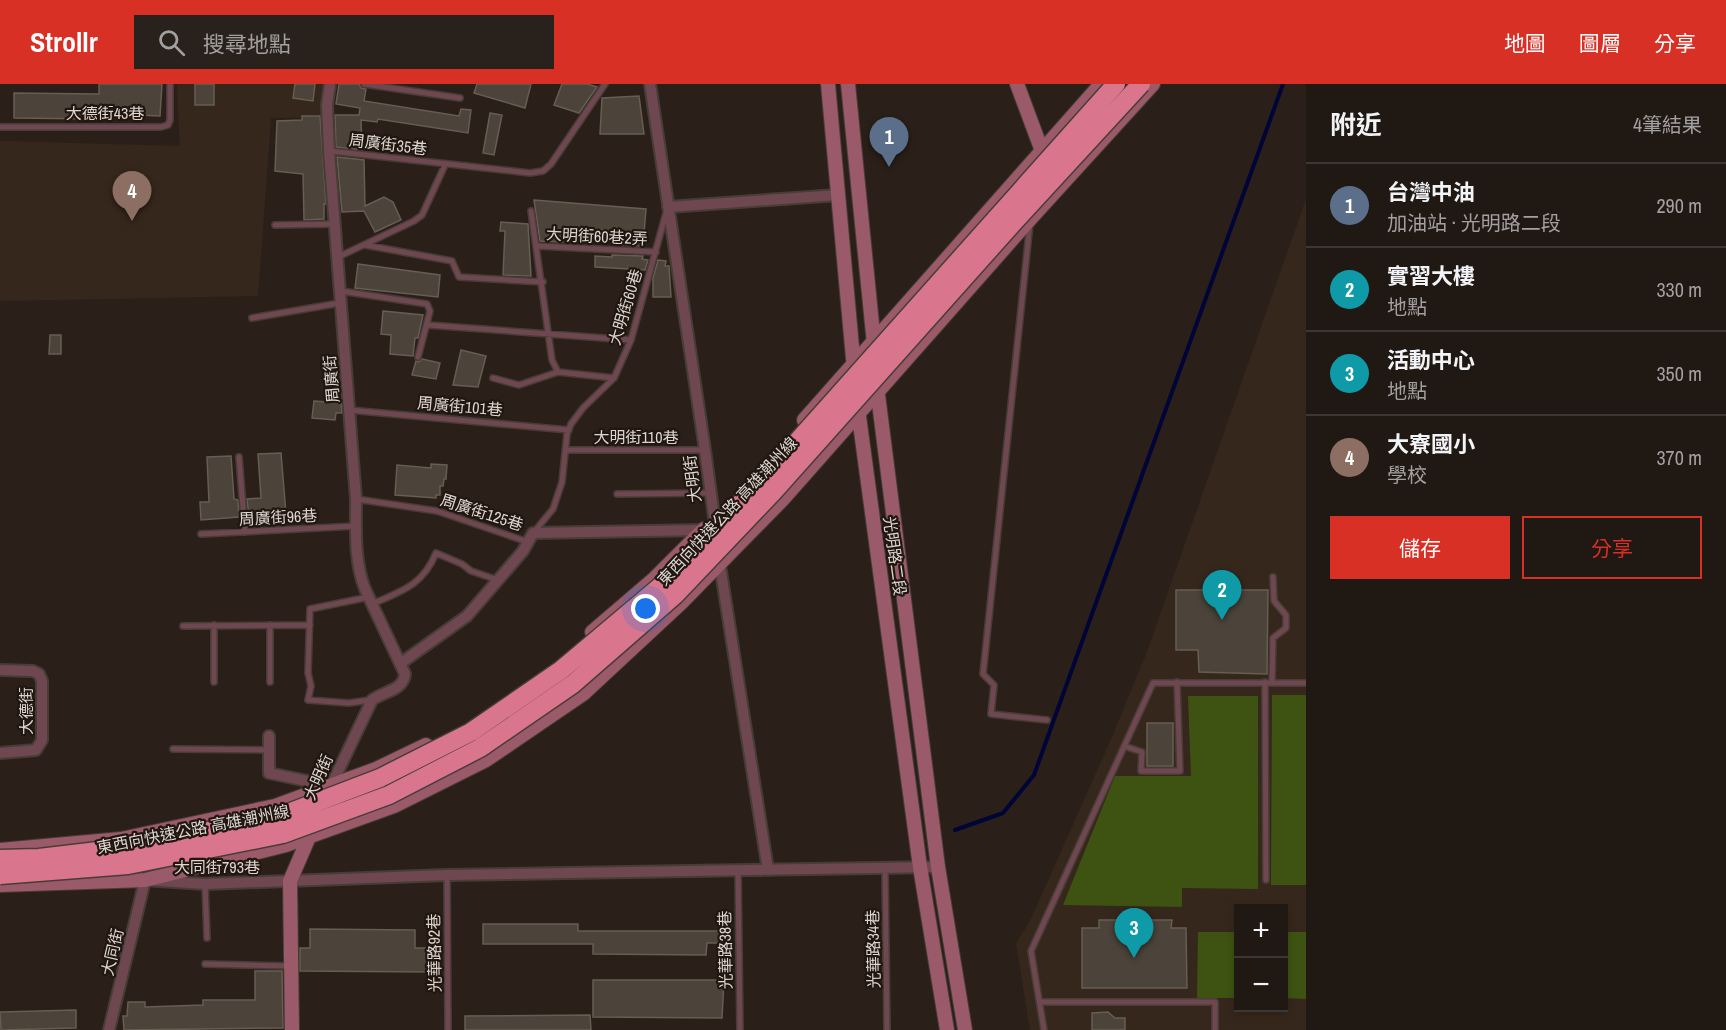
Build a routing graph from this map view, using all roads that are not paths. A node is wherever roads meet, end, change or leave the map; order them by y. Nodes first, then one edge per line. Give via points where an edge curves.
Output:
1 (170, 84) edge
2 (330, 84) edge
3 (364, 84) edge
4 (605, 84) edge
5 (650, 84) edge
6 (828, 84) edge
7 (848, 84) edge
8 (1017, 84) edge
9 (1101, 84) edge
10 (1116, 84) edge
11 (1141, 84) edge
12 (1153, 84) edge
13 (460, 98) dead end
14 (0, 127) edge
15 (328, 151) junction
16 (1042, 151) junction
17 (445, 165) junction
18 (856, 166) junction
19 (836, 169) junction
20 (838, 195) junction
21 (668, 207) junction
22 (531, 211) dead end
23 (1031, 218) junction
24 (334, 224) junction
25 (275, 225) dead end
26 (364, 245) junction
27 (538, 246) junction
28 (656, 252) junction
29 (336, 258) junction
30 (543, 282) junction
31 (339, 291) junction
32 (340, 303) junction
33 (252, 318) dead end
34 (428, 325) junction
35 (549, 334) junction
36 (631, 340) junction
37 (873, 341) junction
38 (418, 357) dead end
39 (854, 364) junction
40 (558, 372) junction
41 (493, 378) dead end
42 (614, 378) junction
43 (878, 394) junction
44 (349, 410) junction
45 (859, 413) junction
46 (569, 430) junction
47 (567, 450) junction
48 (705, 450) junction
49 (239, 457) dead end
50 (710, 493) junction
51 (617, 494) dead end
52 (356, 499) junction
53 (714, 518) junction
54 (356, 526) junction
55 (702, 530) junction
56 (245, 532) junction
57 (201, 534) dead end
58 (531, 538) junction
59 (720, 563) junction
60 (1273, 577) dead end
61 (499, 580) junction
62 (370, 601) junction
63 (270, 625) junction
64 (310, 625) junction
65 (183, 626) dead end
66 (214, 626) junction
67 (400, 663) junction
68 (0, 670) edge
69 (214, 682) dead end
70 (270, 682) dead end
71 (1177, 682) junction
72 (1265, 682) junction
73 (1272, 682) junction
74 (1306, 683) edge
75 (372, 700) junction
76 (1047, 720) dead end
77 (268, 736) dead end
78 (1124, 746) junction
79 (172, 749) dead end
80 (269, 750) junction
81 (0, 753) edge
82 (331, 786) junction
83 (310, 837) junction
84 (0, 850) edge
85 (0, 859) edge
86 (920, 867) junction
87 (938, 867) junction
88 (885, 868) junction
89 (738, 869) junction
90 (768, 870) junction
91 (0, 874) edge
92 (447, 875) junction
93 (144, 880) junction
94 (1266, 880) dead end
95 (290, 881) junction
96 (205, 884) junction
97 (0, 885) edge
98 (207, 938) dead end
99 (205, 964) dead end
100 (292, 966) junction
101 (1040, 1002) junction
102 (109, 1030) edge
103 (292, 1030) edge
104 (448, 1030) edge
105 (740, 1030) edge
106 (888, 1030) edge
107 (947, 1030) edge
108 (966, 1030) edge
109 (1044, 1030) edge
110 (1215, 1030) edge

1 - 14 lane, 大德街43巷 via 170,120 161,127
2 - 15 street, 周廣街
3 - 13 lane
4 - 17 lane, 周廣街35巷 via 543,171
5 - 21 street, 大明街
6 - 19 main road, 光明路二段
7 - 18 main road, 光明路二段
8 - 16 main road
9 - 16 main road
10 - 85 highway, 東西向快速公路 高雄潮州線, bridge via 762,481 663,585 561,670 471,732 380,778 278,817 123,848
11 - 91 highway, 東西向快速公路 高雄潮州線, bridge via 774,491 675,595 573,684 480,748 389,795 284,834 128,865
12 - 23 main road
15 - 17 lane, 周廣街35巷
15 - 24 street, 周廣街
16 - 23 main road
16 - 37 main road
17 - 26 lane via 422,215
18 - 19 main road
18 - 37 main road, 光明路二段
19 - 20 main road, 光明路二段
20 - 21 street
20 - 39 main road, 光明路二段
21 - 28 lane, 大明街60巷
21 - 48 street, 大明街
22 - 27 lane
23 - 43 main road
23 - 76 lane via 983,674 994,686 991,714
24 - 25 lane
24 - 29 street, 周廣街
26 - 29 lane
26 - 30 lane via 452,261 459,277
27 - 28 lane, 大明街60巷2弄
27 - 30 lane
28 - 36 lane, 大明街60巷
29 - 31 street, 周廣街
30 - 35 lane
31 - 32 street, 周廣街
31 - 34 lane via 427,304
32 - 33 lane
32 - 44 street, 周廣街
34 - 35 lane
34 - 38 lane
35 - 36 lane
35 - 40 lane via 552,360
36 - 42 lane, 大明街60巷
37 - 39 main road
37 - 43 main road, 光明路二段
39 - 45 main road, 光明路二段
39 - 53 main road
40 - 41 lane via 519,385
40 - 42 lane
42 - 46 lane, 大明街60巷 via 583,408
43 - 45 main road
43 - 87 main road, 光明路二段
44 - 46 lane, 周廣街101巷
44 - 52 street, 周廣街
45 - 59 main road
45 - 86 main road, 光明路二段
46 - 47 lane, 大明街60巷
47 - 48 lane, 大明街110巷
47 - 58 lane, 大明街60巷 via 553,509
48 - 50 street, 大明街
49 - 56 lane
50 - 51 lane
50 - 53 street, 大明街
52 - 54 street, 周廣街
52 - 58 lane, 周廣街125巷 via 438,511
53 - 55 main road
53 - 59 street, 大明街
54 - 56 lane, 周廣街96巷
54 - 62 street, 周廣街 via 361,579
55 - 58 street
55 - 82 main road via 655,578 555,664 467,725
56 - 57 lane, 周廣街96巷
58 - 61 street
59 - 83 main road via 583,694 486,760 394,806
59 - 90 street, 大明街
60 - 73 lane via 1274,601 1286,615 1286,628 1273,638
61 - 62 lane via 436,553 422,578 407,589
61 - 67 street via 467,615
62 - 64 lane via 310,609
62 - 67 street, 周廣街
63 - 64 lane
63 - 66 lane
63 - 70 lane
64 - 75 lane via 308,700
65 - 66 lane
66 - 69 lane
67 - 75 street via 404,681
68 - 81 street, 大德街 via 33,671 42,681 42,740 36,750
71 - 72 lane
71 - 78 lane via 1153,683
71 - 78 lane via 1180,771 1141,771 1142,752
72 - 73 lane
72 - 94 lane
73 - 74 lane
75 - 82 street, 大明街
77 - 80 street
78 - 101 lane via 1031,951
79 - 80 lane
80 - 82 street via 269,773
82 - 83 main road, 大明街
82 - 84 main road via 275,806 121,839
83 - 93 main road
83 - 95 main road, 大明街
86 - 87 street, 大同街793巷
86 - 88 street, 大同街793巷
86 - 107 main road, 光明路二段
87 - 108 main road, 光明路二段
88 - 90 street, 大同街793巷
88 - 106 lane, 光華路34巷
89 - 90 street, 大同街793巷
89 - 92 street, 大同街793巷
89 - 105 lane, 光華路38巷
92 - 95 street, 大同街793巷
92 - 104 lane, 光華路92巷
93 - 96 street, 大同街793巷
93 - 97 main road
93 - 102 street, 大同街
95 - 96 street, 大同街793巷
95 - 100 main road, 大明街
96 - 98 lane
99 - 100 lane
100 - 103 main road, 大明街
101 - 109 lane
101 - 110 lane via 1215,1002

